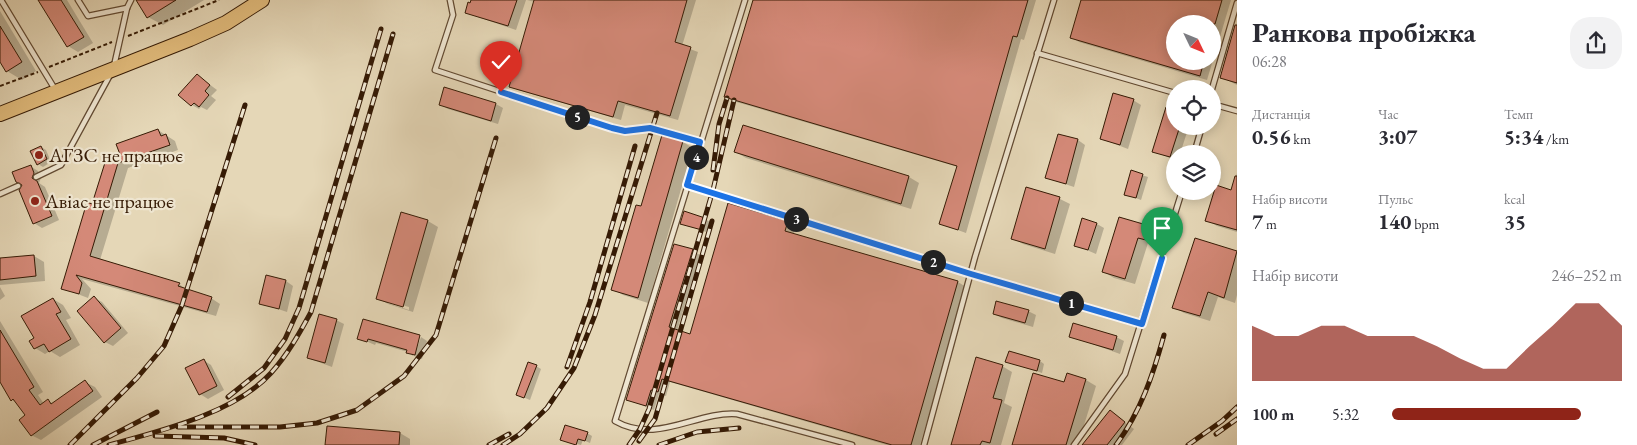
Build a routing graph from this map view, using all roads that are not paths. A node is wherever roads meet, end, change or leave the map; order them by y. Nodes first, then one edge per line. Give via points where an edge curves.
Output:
1 (1, 0) edge
2 (78, 0) edge
3 (131, 0) edge
4 (262, 0) edge
5 (450, 0) edge
6 (745, 0) edge
7 (1054, 0) edge
8 (1237, 3) edge
9 (127, 8) junction
10 (1037, 53) junction
11 (112, 71) junction
12 (1215, 80) edge
13 (1166, 90) edge
14 (57, 92) junction
15 (1221, 107) edge
16 (1237, 111) edge
17 (0, 114) edge
18 (700, 142) junction
19 (36, 177) dead end
20 (687, 185) junction
21 (18, 186) dead end
22 (0, 194) edge
23 (1179, 200) edge
24 (971, 274) junction
25 (1142, 324) junction
26 (852, 445) edge
27 (924, 445) edge
28 (1074, 445) edge

1 - 14 lane
2 - 9 lane via 88,16
3 - 9 lane
4 - 11 main road via 226,23
5 - 18 lane via 453,15 435,70 612,128 631,131 650,128
6 - 18 lane
7 - 10 lane
8 - 12 lane
9 - 11 lane
10 - 13 lane
10 - 24 lane
11 - 14 main road
11 - 19 lane via 61,165
14 - 17 main road
15 - 16 lane
18 - 20 lane
20 - 24 lane
20 - 26 lane via 615,421 636,433 660,434 720,415 737,414
21 - 22 lane
23 - 25 lane
24 - 25 lane
24 - 27 lane
25 - 28 lane via 1122,380

